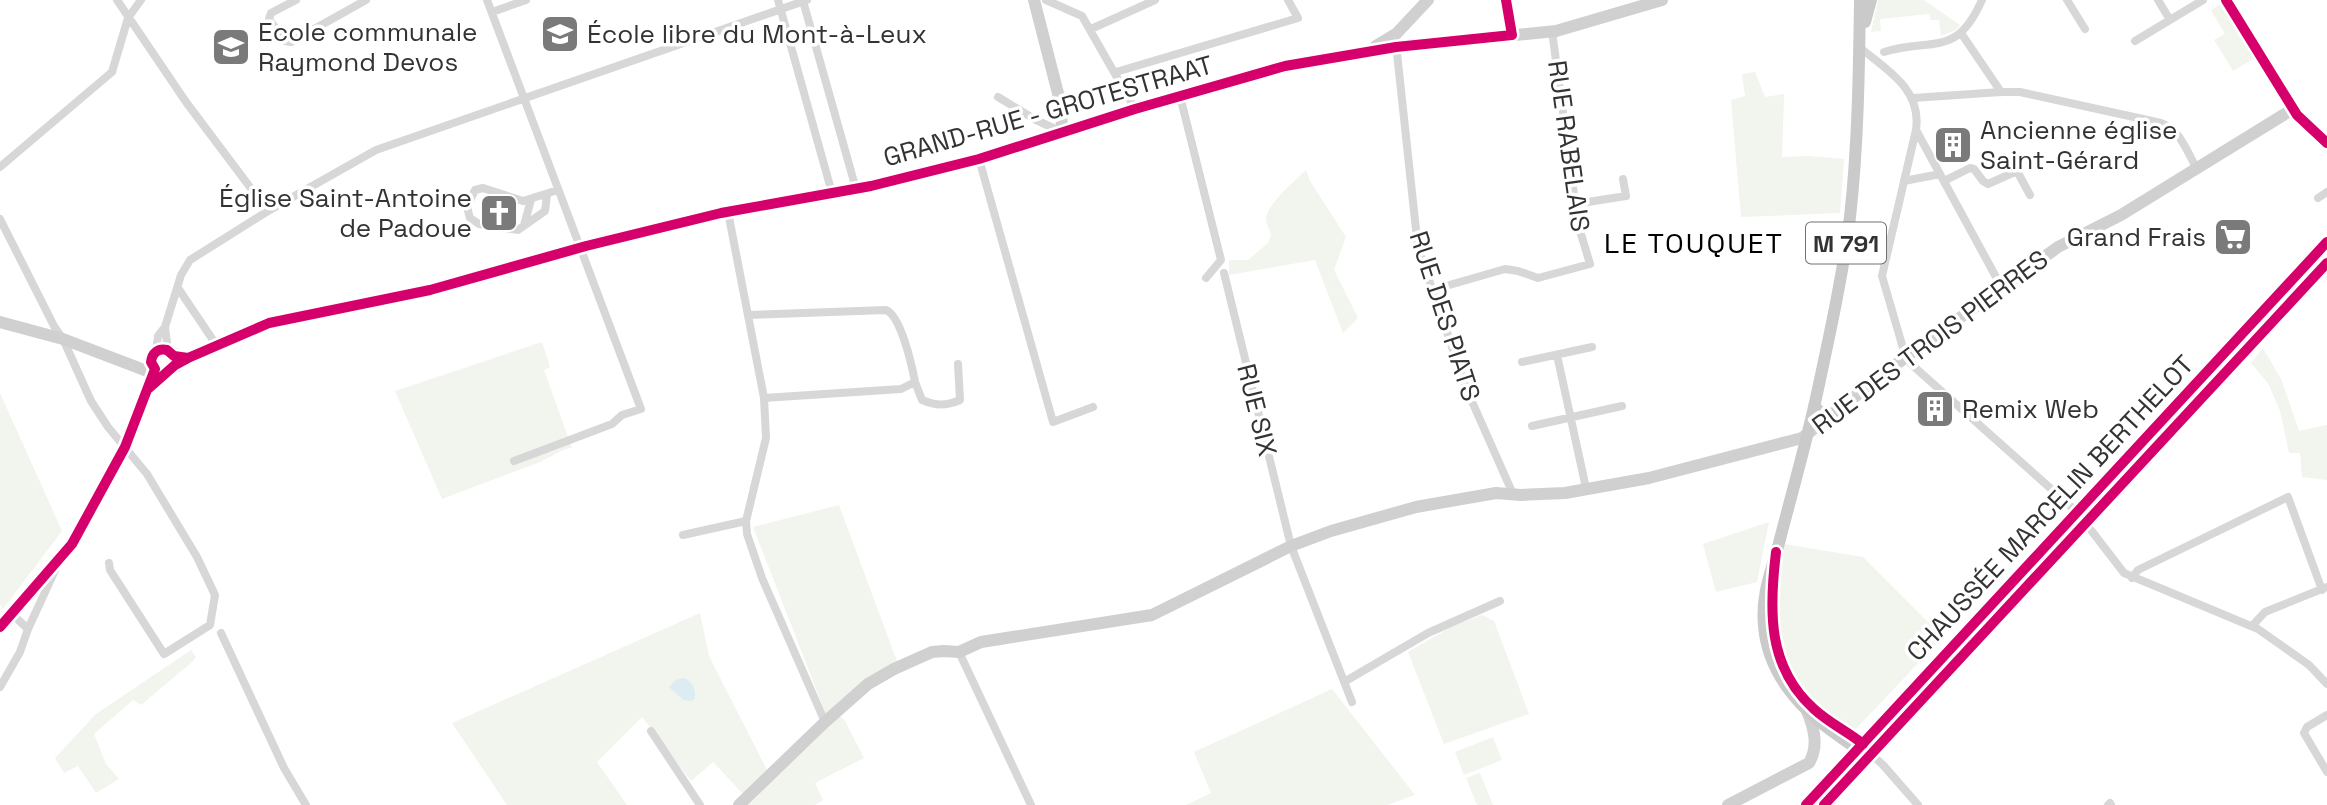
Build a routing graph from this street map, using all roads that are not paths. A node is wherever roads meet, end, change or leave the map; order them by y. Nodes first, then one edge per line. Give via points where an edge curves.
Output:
1 (117, 0) edge
2 (141, 0) edge
3 (296, 0) edge
4 (366, 0) edge
5 (487, 0) edge
6 (526, 0) edge
7 (1034, 0) edge
8 (1046, 0) edge
9 (1155, 0) edge
10 (1288, 0) edge
11 (1428, 0) edge
12 (1506, 0) edge
13 (1662, 0) edge
14 (1860, 0) edge
15 (1871, 0) edge
16 (1982, 0) edge
17 (2067, 0) edge
18 (2158, 0) edge
19 (2203, 0) edge
20 (2226, 0) edge
21 (805, 1) edge
22 (779, 4) edge
23 (492, 12) junction
24 (128, 18) junction
25 (2170, 20) junction
26 (1091, 29) junction
27 (2085, 29) dead end
28 (1552, 31) junction
29 (1961, 33) junction
30 (1512, 35) junction
31 (1396, 40) junction
32 (2135, 41) dead end
33 (1859, 47) junction
34 (1884, 52) dead end
35 (1116, 72) junction
36 (2001, 92) junction
37 (1180, 96) junction
38 (998, 97) dead end
39 (1913, 98) junction
40 (524, 99) junction
41 (1135, 109) junction
42 (2293, 110) junction
43 (1916, 130) junction
44 (1062, 132) junction
45 (2327, 143) edge
46 (979, 159) junction
47 (0, 167) edge
48 (2197, 169) junction
49 (1942, 177) junction
50 (1623, 179) dead end
51 (1904, 181) junction
52 (856, 189) junction
53 (558, 190) junction
54 (2327, 192) edge
55 (832, 193) junction
56 (547, 194) junction
57 (2030, 195) dead end
58 (2318, 198) dead end
59 (531, 200) junction
60 (1575, 204) junction
61 (268, 211) junction
62 (729, 212) junction
63 (0, 219) edge
64 (524, 225) junction
65 (2327, 242) edge
66 (581, 248) junction
67 (2327, 263) edge
68 (1224, 273) dead end
69 (1206, 278) dead end
70 (178, 288) junction
71 (2002, 288) junction
72 (1432, 290) junction
73 (749, 315) junction
74 (0, 322) edge
75 (63, 340) junction
76 (217, 346) junction
77 (1592, 347) dead end
78 (1557, 355) junction
79 (1907, 356) junction
80 (165, 362) junction
81 (1522, 362) dead end
82 (958, 364) dead end
83 (915, 382) junction
84 (764, 398) junction
85 (1622, 406) dead end
86 (1814, 406) junction
87 (1093, 407) dead end
88 (1832, 415) junction
89 (1571, 418) junction
90 (1532, 426) dead end
91 (1806, 435) junction
92 (125, 447) junction
93 (514, 461) dead end
94 (1586, 488) junction
95 (1513, 494) junction
96 (2077, 512) junction
97 (746, 521) junction
98 (2086, 523) junction
99 (683, 535) dead end
100 (1291, 546) junction
101 (1776, 552) junction
102 (60, 559) junction
103 (109, 563) dead end
104 (2132, 578) junction
105 (2324, 588) edge
106 (1500, 601) dead end
107 (12, 614) junction
108 (2252, 626) junction
109 (0, 628) edge
110 (28, 629) junction
111 (221, 633) dead end
112 (959, 652) junction
113 (1344, 682) junction
114 (2327, 684) edge
115 (0, 687) edge
116 (1352, 702) dead end
117 (1807, 711) junction
118 (2327, 715) edge
119 (825, 722) junction
120 (651, 731) dead end
121 (1863, 750) junction
122 (2327, 772) edge
123 (306, 805) edge
124 (699, 805) edge
125 (739, 805) edge
126 (1031, 805) edge
127 (1728, 805) edge
128 (1806, 805) edge
129 (1817, 805) edge
130 (1824, 805) edge
131 (1918, 805) edge

1 - 24 street
2 - 24 street
3 - 4 street via 271,13 269,19 285,41
5 - 23 street
6 - 23 street
7 - 44 street via 1061,105
8 - 26 street via 1082,16
9 - 26 street
10 - 35 street via 1298,18
11 - 31 street
12 - 30 street
13 - 28 street, GRAND-RUE - GROTESTRAAT
14 - 33 main road, M 791
15 - 33 main road, M 791
16 - 29 street
17 - 27 street
18 - 25 street
19 - 25 street
20 - 42 street
21 - 22 street
21 - 52 street
22 - 40 street
22 - 55 street
23 - 40 street
24 - 47 street via 112,72
24 - 61 street
25 - 32 street
26 - 35 street
28 - 30 street, GRAND-RUE - GROTESTRAAT
28 - 60 street, RUE RABELAIS
29 - 34 street via 1944,43
29 - 36 street
30 - 31 street, GRAND-RUE - GROTESTRAAT
31 - 37 street, GRAND-RUE - GROTESTRAAT
31 - 72 street, RUE DES PIATS via 1416,238
33 - 39 street
33 - 86 main road, M 791 via 1850,219
35 - 41 street
36 - 39 street
36 - 48 street via 2020,92 2167,125
37 - 41 street, GRAND-RUE - GROTESTRAAT
37 - 69 street via 1221,260
38 - 44 street, GRAND-RUE - GROTESTRAAT
39 - 43 street
40 - 53 street
40 - 61 street via 376,150
41 - 44 street, GRAND-RUE - GROTESTRAAT
42 - 45 street
42 - 48 street, RUE DES TROIS PIERRES
43 - 49 street
43 - 51 street
44 - 46 street, GRAND-RUE - GROTESTRAAT
46 - 52 street, GRAND-RUE - GROTESTRAAT
46 - 87 street via 1053,422
48 - 71 street, RUE DES TROIS PIERRES via 2057,247
49 - 51 street
49 - 57 street via 1970,168 1989,184 2017,171
49 - 71 street
50 - 60 street via 1626,196
51 - 79 street via 1882,276
52 - 55 street, GRAND-RUE - GROTESTRAAT
53 - 56 street
53 - 66 street
54 - 58 street
55 - 62 street, GRAND-RUE - GROTESTRAAT
56 - 59 street
56 - 64 street via 545,211
59 - 64 street
59 - 64 street via 482,188 475,190 467,207 470,218 479,224 519,230
60 - 72 street, RUE RABELAIS via 1590,264 1538,278 1505,269
61 - 70 street via 190,260
62 - 66 street, GRAND-RUE - GROTESTRAAT
62 - 73 street
63 - 75 street
65 - 96 main road, CHAUSSÉE MARCELIN BERTHELOT
66 - 76 street, GRAND-RUE - GROTESTRAAT via 430,290 269,323
66 - 93 street via 641,408 612,424
67 - 98 main road, CHAUSSÉE MARCELIN BERTHELOT
68 - 100 street, RUE SIX
70 - 76 street
70 - 80 street via 164,327
71 - 79 street, RUE DES TROIS PIERRES
72 - 95 street, RUE DES PIATS via 1466,388
73 - 83 street via 891,312
73 - 84 street
74 - 75 street
75 - 80 street, GRAND-RUE - GROTESTRAAT via 132,364
75 - 92 street via 91,401
76 - 80 street, GRAND-RUE - GROTESTRAAT
77 - 78 street
78 - 81 street
78 - 89 street
79 - 88 street, RUE DES TROIS PIERRES
79 - 96 street
80 - 92 street via 143,398
82 - 83 street via 960,400 941,406 922,400
83 - 84 street via 901,389
84 - 97 street via 766,438
85 - 89 street
86 - 88 main road
86 - 91 main road, M 791
88 - 91 street, RUE DES TROIS PIERRES
89 - 90 street
89 - 94 street
91 - 94 street, RUE DES TROIS PIERRES via 1660,475
91 - 101 main road, M 791
92 - 102 street
92 - 103 street via 164,500 197,557 215,595 210,625 164,654
94 - 95 street, RUE DES TROIS PIERRES
95 - 100 street, RUE DES TROIS PIERRES via 1491,493 1416,507
96 - 98 street
96 - 121 main road, CHAUSSÉE MARCELIN BERTHELOT
97 - 99 street
97 - 119 street via 762,578
98 - 104 street via 2118,567
98 - 121 main road, CHAUSSÉE MARCELIN BERTHELOT
100 - 112 street, RUE DES TROIS PIERRES via 1152,615 981,642
100 - 113 street, RUE SIX
101 - 117 main road, M 791 via 1764,595 1765,633 1783,682
101 - 121 main road, M 791 via 1771,610 1783,667 1808,704
102 - 107 street
102 - 110 street
104 - 105 street via 2138,570 2288,498
104 - 108 street
105 - 108 street via 2265,612
106 - 113 street via 1428,633
107 - 109 street
107 - 110 street
108 - 114 street via 2309,665
110 - 115 street
111 - 123 street
112 - 119 street, RUE DES TROIS PIERRES via 932,652 894,669 868,684
112 - 126 street
113 - 116 street, RUE SIX
117 - 121 main road, M 791
117 - 127 street via 1815,747 1812,759
118 - 122 street via 2304,733
119 - 125 street, RUE DES TROIS PIERRES
120 - 124 street
121 - 128 main road, CHAUSSÉE MARCELIN BERTHELOT
121 - 129 main road
121 - 130 main road, CHAUSSÉE MARCELIN BERTHELOT
121 - 131 street via 1883,765

